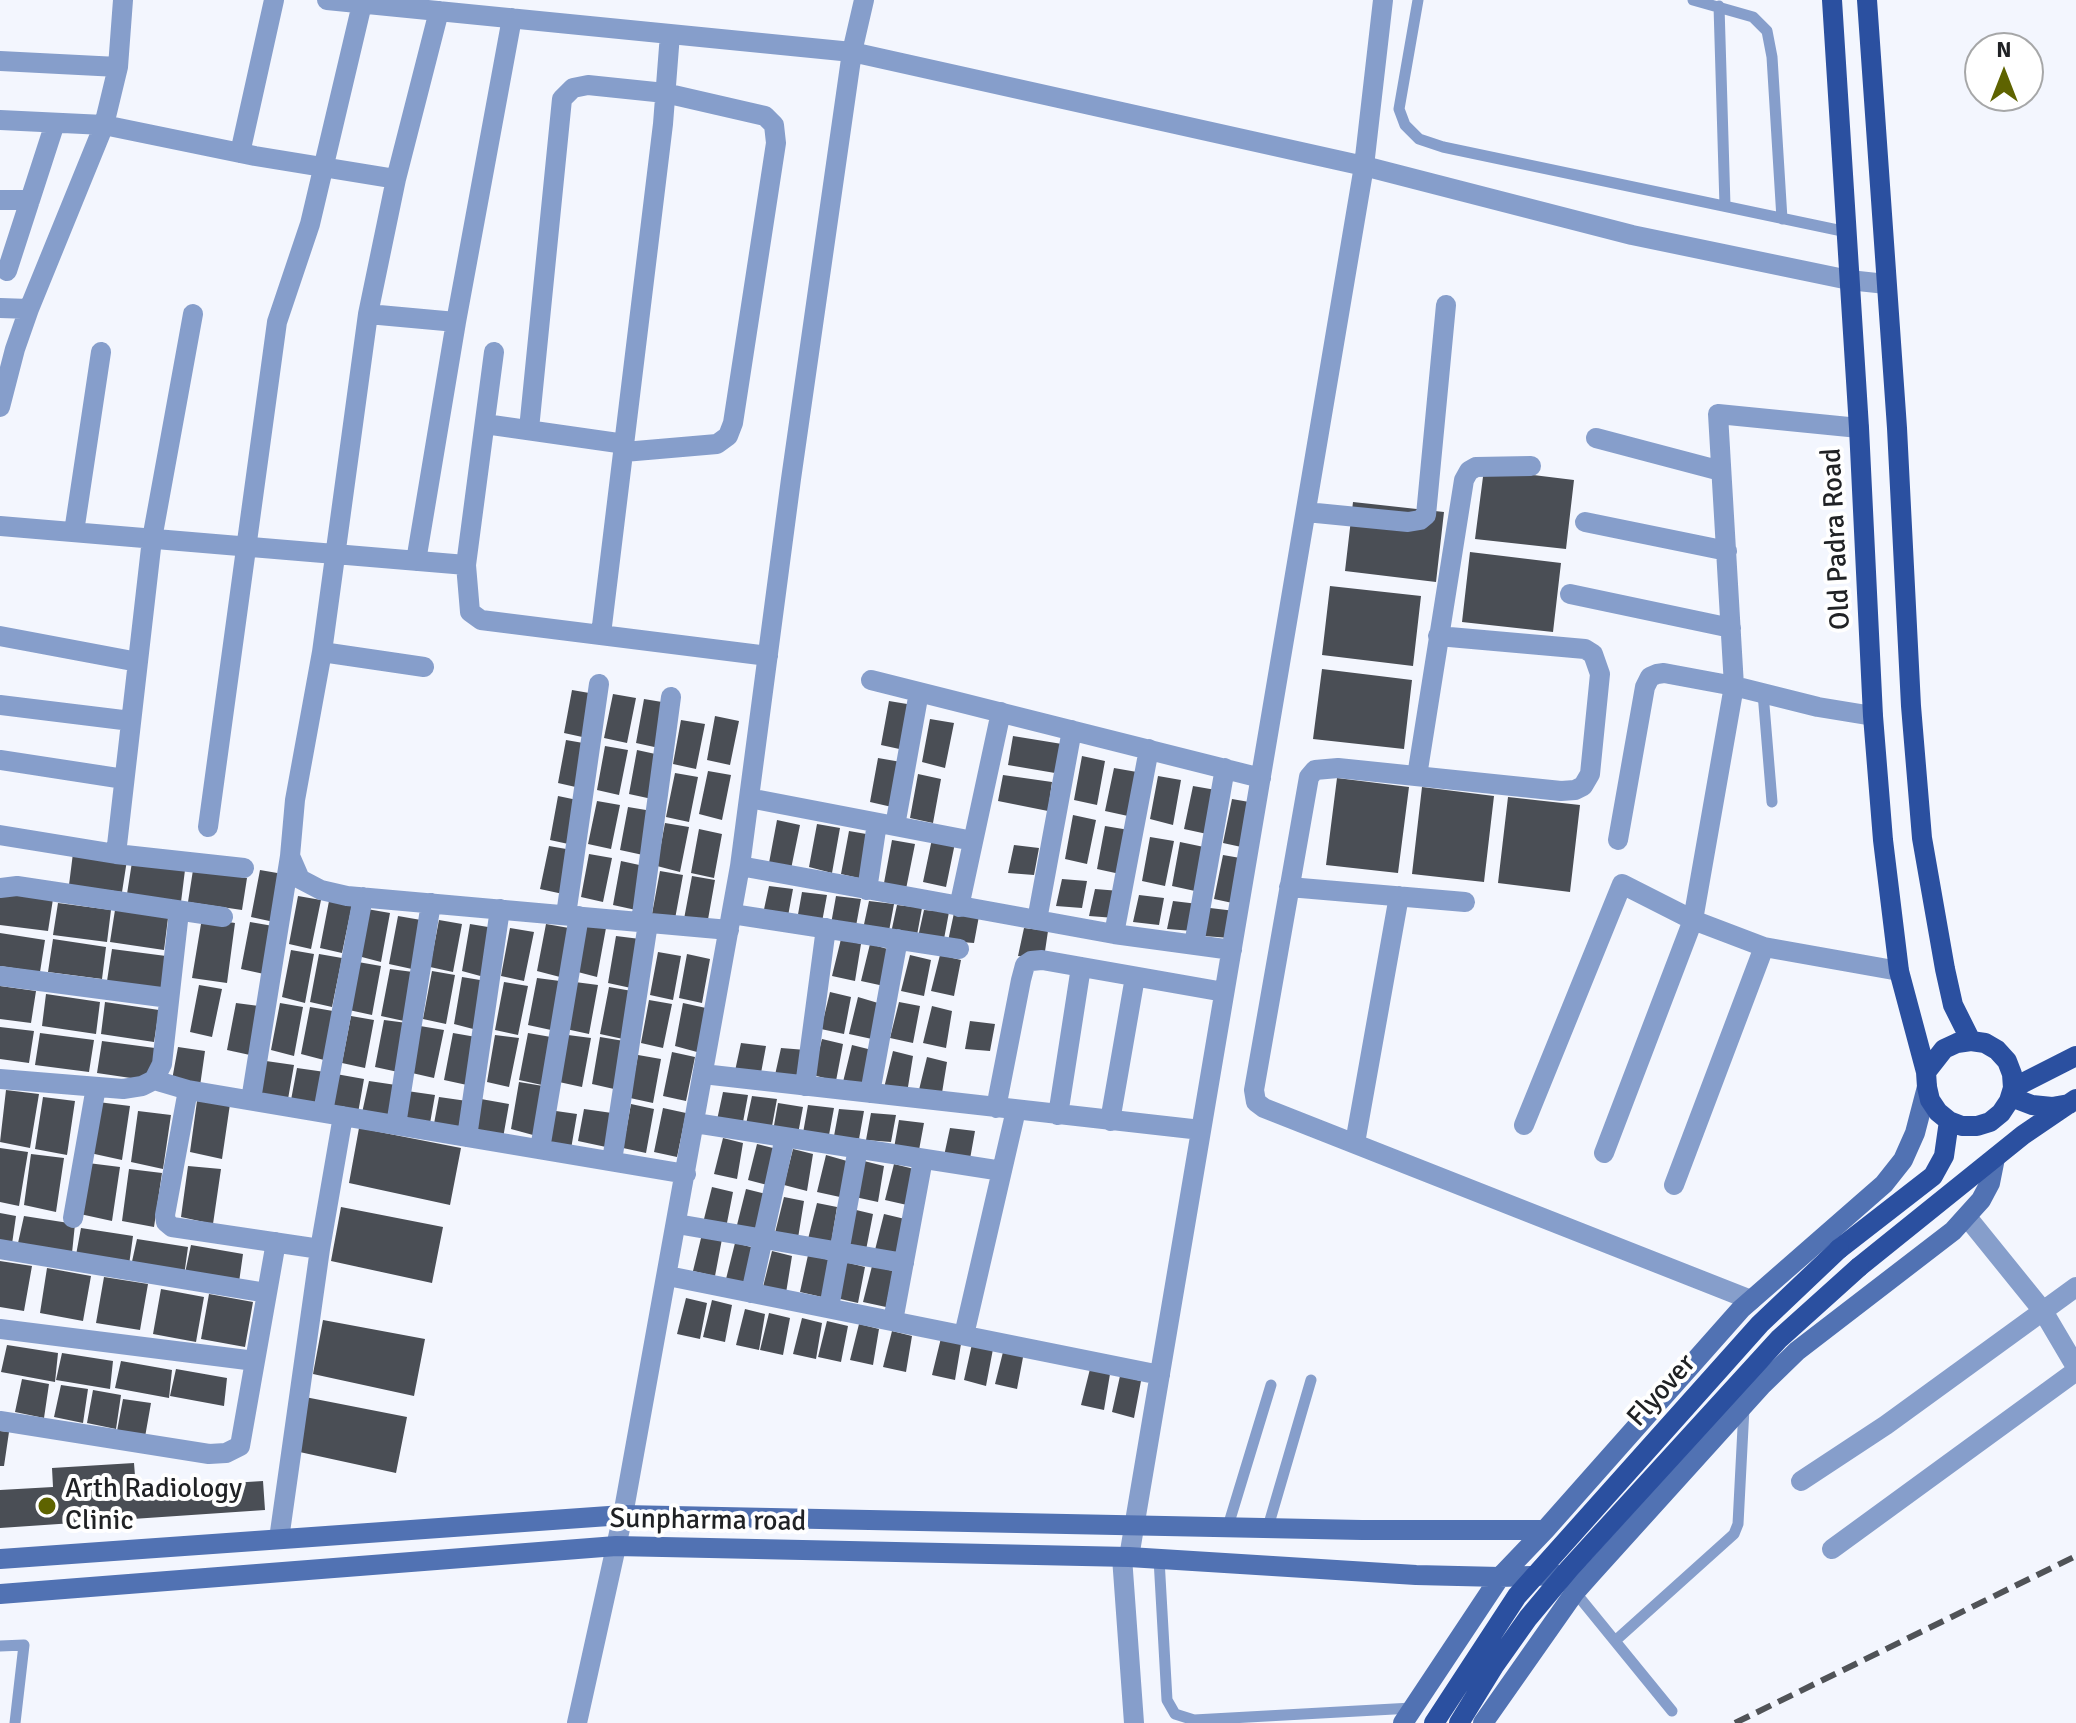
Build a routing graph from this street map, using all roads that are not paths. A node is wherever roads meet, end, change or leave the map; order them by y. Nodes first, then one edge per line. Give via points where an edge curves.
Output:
1 (123, 0) edge
2 (274, 0) edge
3 (327, 0) edge
4 (864, 0) edge
5 (1383, 0) edge
6 (1418, 0) edge
7 (1693, 0) edge
8 (1832, 0) edge
9 (1867, 0) edge
10 (362, 4) junction
11 (1719, 6) junction
12 (451, 8) edge
13 (512, 18) junction
14 (670, 34) junction
15 (852, 52) junction
16 (0, 61) edge
17 (118, 67) junction
18 (665, 93) junction
19 (0, 120) edge
20 (55, 123) junction
21 (104, 125) junction
22 (240, 153) junction
23 (1364, 166) junction
24 (323, 167) junction
25 (396, 179) junction
26 (0, 200) edge
27 (30, 200) junction
28 (1725, 206) junction
29 (1782, 219) junction
30 (1847, 232) junction
31 (3, 271) edge
32 (43, 274) junction
33 (1849, 280) junction
34 (1886, 284) junction
35 (1446, 305) dead end
36 (0, 308) edge
37 (29, 309) junction
38 (193, 314) dead end
39 (368, 314) junction
40 (456, 322) junction
41 (101, 352) dead end
42 (494, 352) dead end
43 (0, 407) edge
44 (485, 424) junction
45 (1859, 428) junction
46 (529, 429) junction
47 (1596, 438) dead end
48 (624, 448) junction
49 (1531, 466) dead end
50 (1721, 471) junction
51 (1306, 512) junction
52 (1585, 522) dead end
53 (0, 526) edge
54 (74, 532) junction
55 (152, 539) junction
56 (248, 547) junction
57 (1727, 551) junction
58 (334, 554) junction
59 (416, 561) junction
60 (466, 565) junction
61 (1570, 594) dead end
62 (1731, 628) junction
63 (601, 634) junction
64 (0, 636) edge
65 (1438, 636) junction
66 (322, 652) junction
67 (768, 656) junction
68 (138, 662) junction
69 (424, 667) dead end
70 (871, 680) dead end
71 (599, 684) dead end
72 (1734, 686) junction
73 (919, 692) junction
74 (1763, 693) junction
75 (671, 697) dead end
76 (0, 705) edge
77 (1001, 712) junction
78 (1873, 716) junction
79 (131, 721) junction
80 (1072, 730) junction
81 (1149, 749) junction
82 (0, 760) edge
83 (1225, 768) junction
84 (1417, 776) junction
85 (1261, 778) junction
86 (124, 779) junction
87 (749, 798) junction
88 (1772, 802) dead end
89 (886, 824) junction
90 (208, 827) dead end
91 (0, 835) edge
92 (1618, 840) dead end
93 (973, 841) junction
94 (116, 854) junction
95 (290, 856) junction
96 (740, 866) junction
97 (244, 868) dead end
98 (1289, 887) junction
99 (0, 888) edge
100 (867, 890) junction
101 (1399, 896) junction
102 (363, 897) junction
103 (1465, 902) dead end
104 (431, 903) junction
105 (959, 907) junction
106 (500, 909) junction
107 (179, 912) junction
108 (573, 916) junction
109 (223, 917) dead end
110 (1037, 920) junction
111 (1693, 920) junction
112 (645, 922) junction
113 (730, 922) junction
114 (826, 928) junction
115 (1114, 934) junction
116 (898, 939) junction
117 (1194, 945) junction
118 (1764, 947) junction
119 (959, 949) dead end
120 (1232, 950) junction
121 (1081, 967) junction
122 (1899, 971) junction
123 (0, 976) edge
124 (1135, 977) junction
125 (1224, 992) junction
126 (169, 998) junction
127 (1971, 1041) junction
128 (2076, 1056) edge
129 (703, 1074) junction
130 (0, 1079) edge
131 (154, 1080) junction
132 (1927, 1080) junction
133 (805, 1086) junction
134 (96, 1087) junction
135 (188, 1090) junction
136 (2012, 1092) junction
137 (870, 1093) junction
138 (251, 1100) junction
139 (2072, 1102) edge
140 (1006, 1109) junction
141 (333, 1114) junction
142 (1058, 1115) junction
143 (1110, 1121) junction
144 (1949, 1121) junction
145 (695, 1123) junction
146 (396, 1125) junction
147 (1524, 1125) dead end
148 (1201, 1130) junction
149 (467, 1137) junction
150 (785, 1137) junction
151 (1355, 1143) junction
152 (858, 1148) junction
153 (540, 1149) junction
154 (1604, 1153) dead end
155 (1995, 1158) junction
156 (923, 1159) junction
157 (612, 1161) junction
158 (1002, 1171) junction
159 (686, 1174) junction
160 (1674, 1185) dead end
161 (1967, 1217) junction
162 (73, 1218) dead end
163 (677, 1224) junction
164 (763, 1239) junction
165 (276, 1242) junction
166 (0, 1249) edge
167 (320, 1249) junction
168 (839, 1252) junction
169 (904, 1263) junction
170 (668, 1276) junction
171 (2076, 1287) edge
172 (267, 1293) junction
173 (751, 1293) junction
174 (1751, 1300) junction
175 (829, 1308) junction
176 (2043, 1311) junction
177 (893, 1321) junction
178 (0, 1329) edge
179 (964, 1335) junction
180 (255, 1361) junction
181 (2076, 1369) edge
182 (1160, 1375) junction
183 (1311, 1380) dead end
184 (1271, 1385) dead end
185 (1744, 1405) junction
186 (0, 1421) edge
187 (1801, 1481) dead end
188 (623, 1515) junction
189 (1135, 1523) junction
190 (1228, 1526) junction
191 (1268, 1527) junction
192 (1545, 1530) junction
193 (279, 1539) junction
194 (616, 1546) junction
195 (1832, 1549) dead end
196 (1126, 1557) junction
197 (0, 1559) edge
198 (1159, 1559) junction
199 (1591, 1574) junction
200 (1500, 1577) junction
201 (1575, 1592) junction
202 (0, 1594) edge
203 (1615, 1641) junction
204 (0, 1646) edge
205 (1672, 1711) dead end
206 (1407, 1716) edge
207 (15, 1723) edge
208 (577, 1723) edge
209 (1134, 1723) edge
210 (1434, 1723) edge
211 (1459, 1723) edge
212 (1483, 1723) edge

1 - 17 street
2 - 22 street
3 - 10 street
4 - 15 street
5 - 23 street
6 - 28 lane via 1399,109 1419,139
7 - 11 lane
8 - 30 main road, Old Padra Road
9 - 34 main road
10 - 12 street
10 - 24 street
11 - 28 lane
11 - 29 lane via 1753,17 1767,31
12 - 13 street
12 - 25 street
13 - 14 street
13 - 40 street
14 - 15 street
14 - 18 street
15 - 23 street
15 - 67 street
16 - 17 street
17 - 21 street
18 - 46 street via 588,85 573,88 562,99
18 - 48 street
18 - 48 street via 765,116 774,125 776,143 728,436 717,444
19 - 20 street
20 - 21 street
20 - 27 street
21 - 22 street
21 - 32 street
22 - 24 street
23 - 33 street via 1632,235
23 - 51 street
24 - 25 street
24 - 56 street via 277,322
25 - 39 street
26 - 27 street
27 - 31 street
28 - 29 lane
29 - 30 lane
30 - 33 main road, Old Padra Road
31 - 32 street
32 - 37 street
33 - 34 street
33 - 45 main road, Old Padra Road
34 - 127 main road via 1922,838 1953,1005
35 - 51 street via 1426,515 1408,522
36 - 37 street
37 - 43 street
38 - 55 street
39 - 40 street
39 - 58 street
40 - 59 street
41 - 54 street
42 - 44 street
44 - 46 street
44 - 60 street
45 - 50 street via 1718,414
45 - 78 main road, Old Padra Road
46 - 48 street
47 - 50 street
48 - 63 street
49 - 65 street via 1476,467 1464,480
50 - 57 street
51 - 85 street
52 - 57 street
53 - 54 street
54 - 55 street
55 - 56 street
55 - 68 street
56 - 58 street
56 - 90 street
57 - 62 street
58 - 59 street
58 - 66 street
59 - 60 street
60 - 63 street via 470,612 481,620
61 - 62 street
62 - 72 street
63 - 67 street
64 - 68 street
65 - 84 street
65 - 84 street via 1585,649 1593,654 1600,674 1590,774 1583,786 1561,791
66 - 69 street
66 - 95 street
67 - 87 street
68 - 79 street
70 - 73 street
71 - 108 street
72 - 74 street
72 - 92 street via 1664,673 1650,677
72 - 111 street
73 - 77 street
73 - 89 street
74 - 78 street
74 - 88 lane
75 - 112 street
76 - 79 street
77 - 80 street
77 - 93 street
78 - 122 main road, Old Padra Road
79 - 86 street
80 - 81 street
80 - 110 street
81 - 83 street
81 - 115 street
82 - 86 street
83 - 85 street
83 - 117 street
84 - 98 street via 1315,770 1309,777
85 - 120 street
86 - 94 street
87 - 89 street
87 - 96 street
89 - 93 street
89 - 100 street
91 - 94 street
93 - 105 street
94 - 97 street
95 - 102 street via 300,879 321,890
95 - 138 street
96 - 100 street
96 - 113 street
98 - 101 street
98 - 151 street via 1256,1102
99 - 107 street via 17,886
100 - 105 street
101 - 103 street
101 - 151 street
102 - 104 street
102 - 141 street
104 - 106 street
104 - 146 street
105 - 110 street
106 - 108 street
106 - 149 street
107 - 109 street
107 - 126 street
108 - 112 street
108 - 153 street
110 - 115 street
111 - 118 street
111 - 147 street via 1622,884
111 - 154 street
112 - 113 street
112 - 157 street
113 - 114 street
113 - 129 street
114 - 116 street
114 - 133 street
115 - 117 street
116 - 119 street
116 - 137 street
117 - 120 street
118 - 122 street
118 - 160 street
120 - 125 street
121 - 124 street
121 - 140 street via 1042,960 1025,965
121 - 142 street
122 - 132 main road, Old Padra Road
123 - 126 street
124 - 125 street
124 - 143 street
125 - 148 street
126 - 131 street via 162,1064
127 - 132 main road via 1944,1049
127 - 136 main road via 1985,1043 2007,1061
128 - 136 main road
129 - 133 street
129 - 145 street
130 - 134 street
131 - 134 street via 123,1089
131 - 135 street
132 - 144 main road via 1930,1100
132 - 174 street via 1909,1146 1884,1184
133 - 137 street
134 - 162 street
135 - 138 street
135 - 165 street via 166,1222
136 - 139 main road via 2032,1105
136 - 144 main road via 1990,1122 1962,1126
137 - 140 street
138 - 141 street
139 - 155 main road, Flyover
140 - 142 street
140 - 158 street
141 - 146 street
141 - 167 street
142 - 143 street
143 - 148 street
144 - 210 main road, Flyover, bridge via 1944,1156 1933,1176 1839,1249 1749,1335 1517,1596
145 - 150 street
145 - 159 street
146 - 149 street
148 - 182 street
149 - 153 street
150 - 152 street
150 - 164 street
151 - 174 street
152 - 156 street
152 - 168 street
153 - 157 street
155 - 161 street via 1990,1183
155 - 211 main road, Flyover, bridge via 1779,1339 1528,1618
156 - 158 street
156 - 169 street
157 - 159 street
158 - 179 street
159 - 163 street
161 - 176 street
161 - 185 street via 1797,1351
163 - 164 street
163 - 170 street
164 - 168 street
164 - 173 street
165 - 167 street
165 - 172 street
166 - 172 street
167 - 193 street
168 - 169 street
168 - 175 street
169 - 177 street
170 - 173 street
170 - 188 street
171 - 176 street
172 - 180 street
173 - 175 street
174 - 192 street
175 - 177 street
176 - 181 street
176 - 187 street
177 - 179 street
178 - 180 street
179 - 182 street
180 - 186 street via 240,1446 226,1453
181 - 195 street
182 - 189 street
183 - 191 lane
184 - 190 lane
185 - 199 street
185 - 203 lane via 1734,1534
188 - 189 street, Sunpharma road
188 - 193 street, Sunpharma road
188 - 194 street
189 - 190 street, Sunpharma road
189 - 196 street
190 - 191 street, Sunpharma road
191 - 192 street, Sunpharma road
192 - 200 street
193 - 197 street, Sunpharma road
194 - 196 street, Sunpharma road
194 - 202 street, Sunpharma road
194 - 208 street
196 - 198 street, Sunpharma road
196 - 209 street
198 - 200 street, Sunpharma road
198 - 206 lane via 1167,1700 1175,1714 1194,1720
199 - 200 street, Sunpharma road
199 - 201 street
200 - 206 street
201 - 203 lane
201 - 212 street
203 - 205 lane
204 - 207 lane via 24,1645

